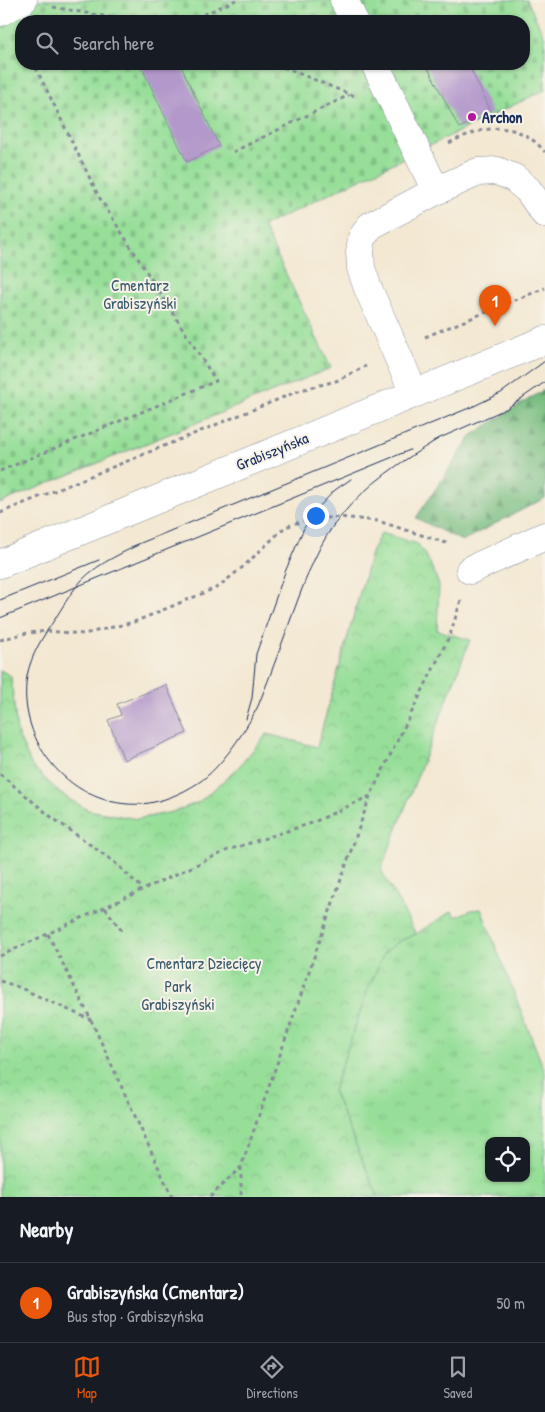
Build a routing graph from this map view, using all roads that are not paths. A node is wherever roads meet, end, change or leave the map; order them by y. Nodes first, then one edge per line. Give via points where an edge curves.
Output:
1 (344, 0) edge
2 (351, 15) edge
3 (378, 70) edge
4 (436, 191) junction
5 (545, 214) edge
6 (545, 340) edge
7 (414, 393) junction
8 (545, 536) edge
9 (0, 564) edge
10 (470, 570) road end

1 - 2 main road
3 - 4 main road
4 - 5 main road via 478,172 497,171 514,178 528,190
4 - 7 main road via 370,226 362,238 360,252 367,286
6 - 7 main road, Grabiszyńska
7 - 9 main road, Grabiszyńska
8 - 10 main road

